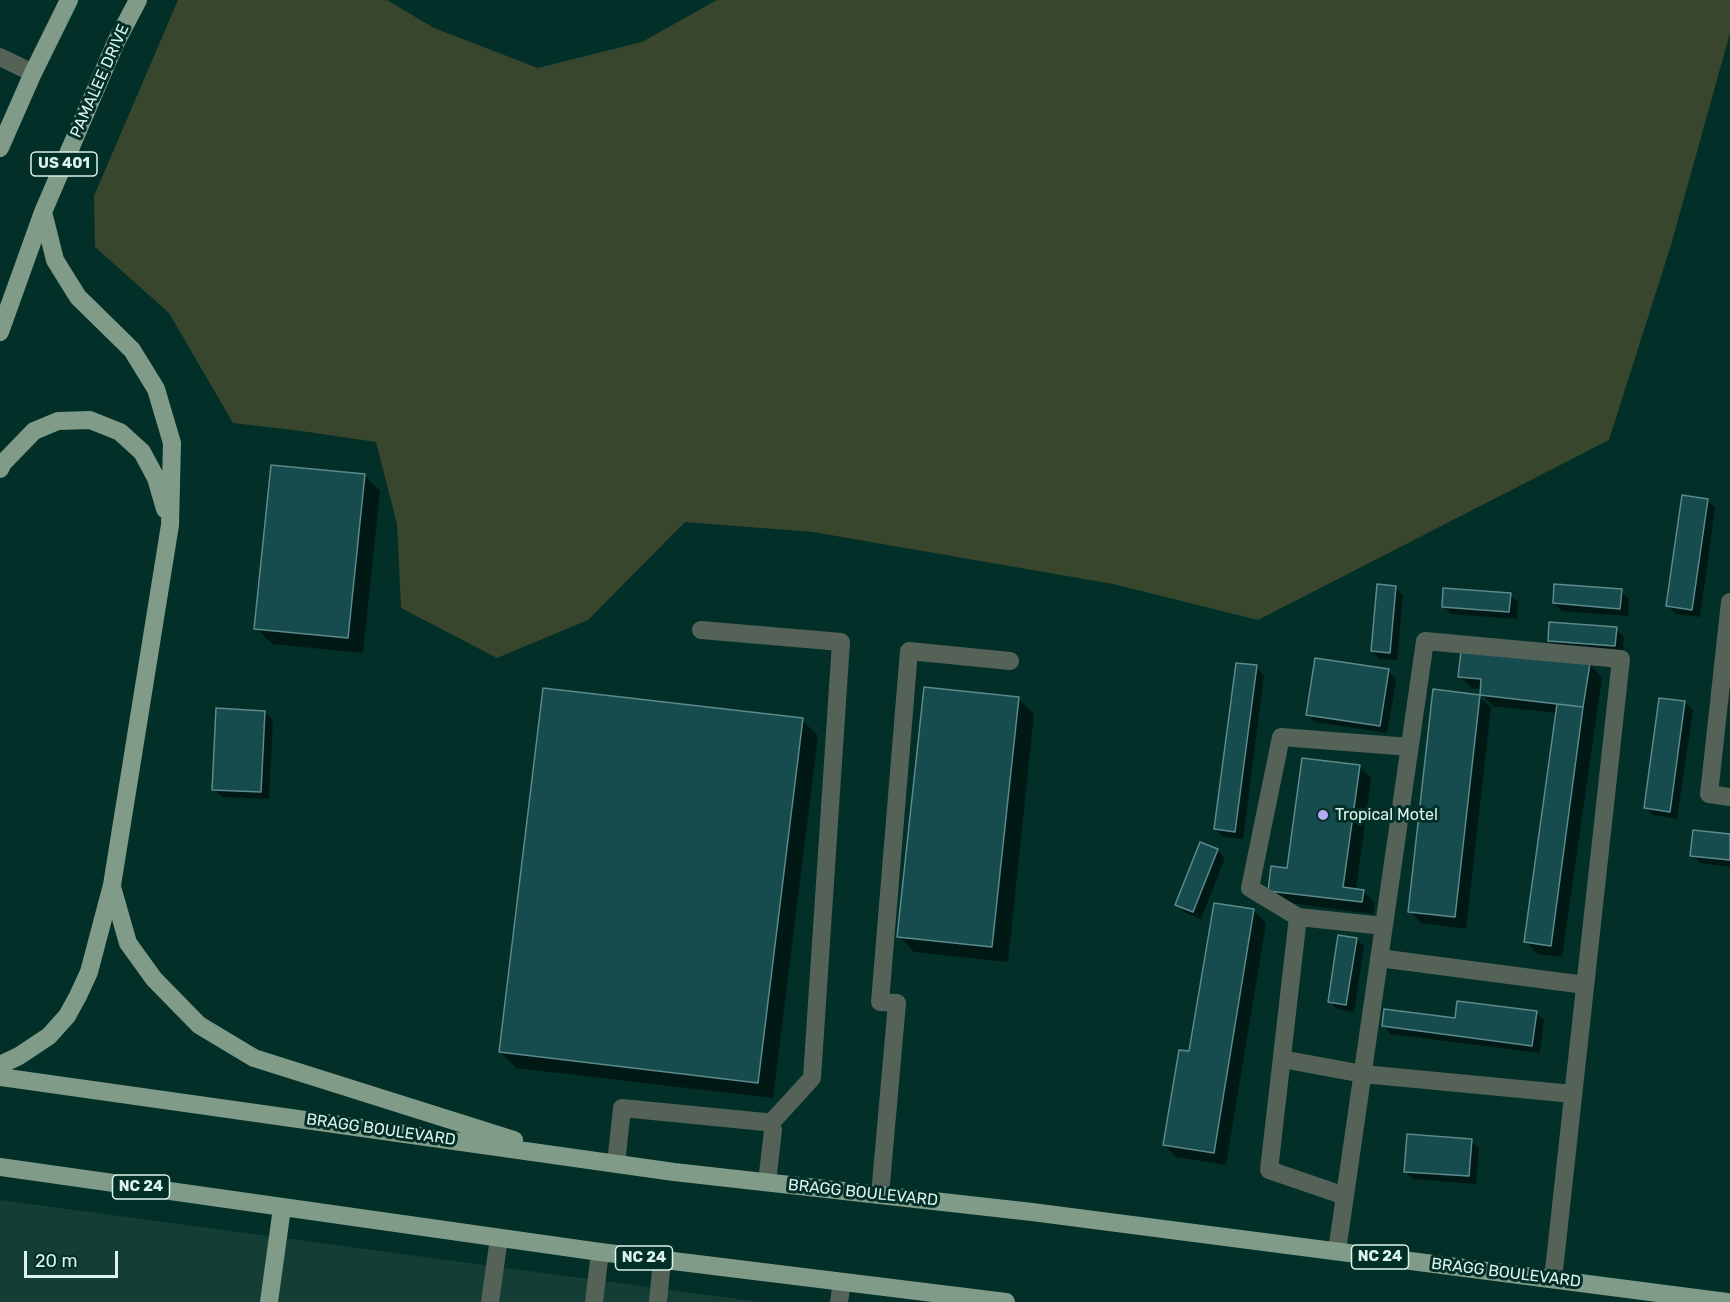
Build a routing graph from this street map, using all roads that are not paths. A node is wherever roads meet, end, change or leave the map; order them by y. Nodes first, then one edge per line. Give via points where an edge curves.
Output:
1 (69, 0) edge
2 (138, 0) edge
3 (0, 57) edge
4 (33, 73) junction
5 (0, 148) edge
6 (43, 212) junction
7 (0, 332) edge
8 (0, 469) edge
9 (170, 525) junction
10 (1730, 602) edge
11 (701, 630) dead end
12 (1010, 661) dead end
13 (1410, 747) junction
14 (1730, 797) edge
15 (112, 885) junction
16 (1298, 917) junction
17 (1384, 926) junction
18 (1379, 958) junction
19 (1585, 986) junction
20 (1282, 1059) junction
21 (0, 1065) edge
22 (1363, 1074) junction
23 (0, 1077) edge
24 (1573, 1094) junction
25 (770, 1124) junction
26 (563, 1156) junction
27 (616, 1164) junction
28 (0, 1167) edge
29 (766, 1182) junction
30 (880, 1195) junction
31 (1345, 1196) junction
32 (282, 1208) junction
33 (499, 1238) junction
34 (1337, 1251) junction
35 (600, 1252) junction
36 (663, 1260) junction
37 (1552, 1279) junction
38 (842, 1282) junction
39 (269, 1302) edge
40 (490, 1302) edge
41 (594, 1302) edge
42 (658, 1302) edge
43 (840, 1302) edge
44 (1006, 1302) edge
45 (1727, 1302) edge

1 - 4 main road
2 - 6 main road, PAMALEE DRIVE / US 401
3 - 4 street
4 - 5 main road
6 - 7 main road, PAMALEE DRIVE / US 401
6 - 9 main road via 55,260 78,297 132,350 156,389 172,443
8 - 9 main road via 34,431 58,421 90,420 120,432 142,452 156,478
9 - 15 main road
10 - 14 street via 1709,794
11 - 25 street via 841,642 812,1078
12 - 30 street via 909,651 880,1002 897,1003
13 - 16 street via 1281,737 1250,888
13 - 17 street
13 - 19 street via 1425,641 1621,659
15 - 21 main road via 89,972 67,1016 49,1036
15 - 26 main road via 128,943 154,979 199,1025 254,1058
16 - 17 street
16 - 20 street
17 - 18 street
18 - 19 street
18 - 22 street
19 - 24 street
20 - 22 street
20 - 31 street via 1269,1170
22 - 24 street
22 - 31 street
23 - 26 main road, BRAGG BOULEVARD / NC 24
24 - 37 street
25 - 27 street via 622,1108
25 - 29 street
26 - 27 main road, BRAGG BOULEVARD / NC 24
27 - 29 main road, BRAGG BOULEVARD / NC 24
28 - 32 main road, NC 24
29 - 30 main road, BRAGG BOULEVARD / NC 24
30 - 34 main road, BRAGG BOULEVARD / NC 24
31 - 34 street
32 - 33 main road, NC 24
32 - 39 main road
33 - 35 main road, NC 24
33 - 40 street
34 - 37 main road, BRAGG BOULEVARD / NC 24
35 - 36 main road, NC 24
35 - 41 street
36 - 38 main road, NC 24
36 - 42 street
37 - 45 main road, BRAGG BOULEVARD / NC 24
38 - 43 street
38 - 44 main road, NC 24

